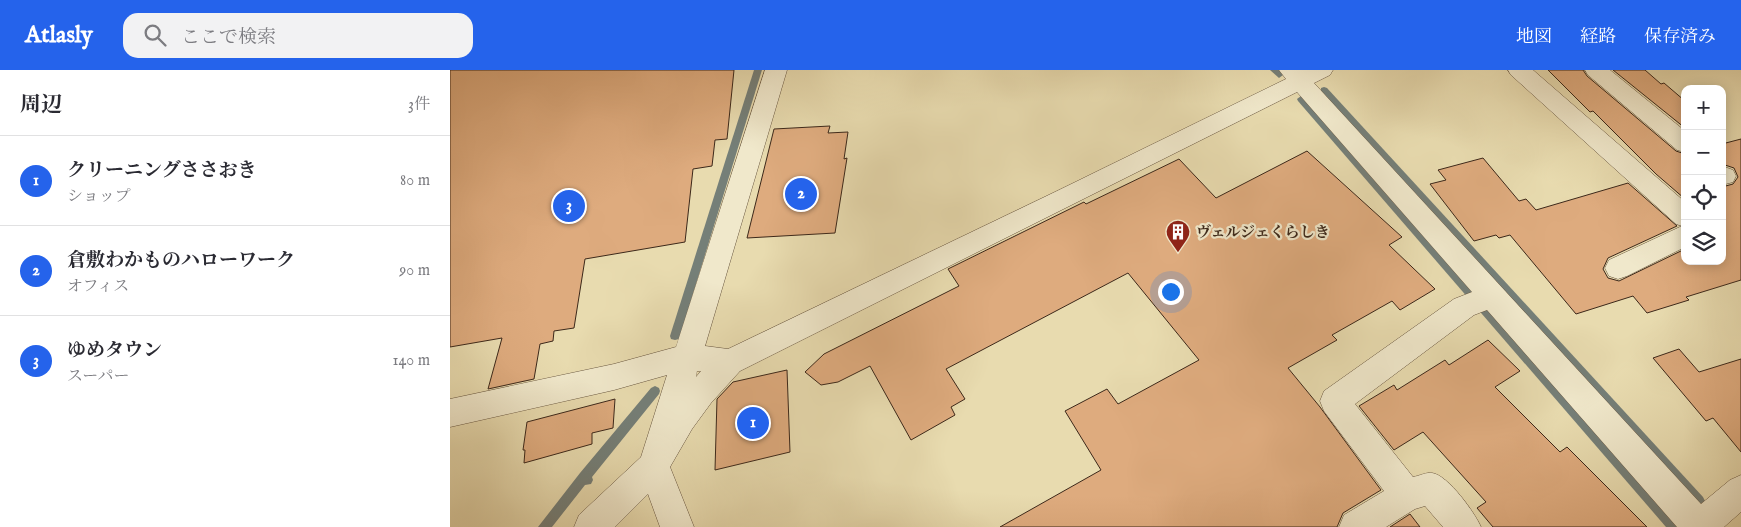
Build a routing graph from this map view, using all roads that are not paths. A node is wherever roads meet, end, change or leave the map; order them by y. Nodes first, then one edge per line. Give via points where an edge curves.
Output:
1 (776, 70) edge
2 (1520, 70) edge
3 (1596, 70) edge
4 (1304, 74) edge
5 (1681, 141) edge
6 (1681, 213) edge
7 (1681, 237) edge
8 (1618, 268) dead end
9 (1481, 300) junction
10 (687, 357) junction
11 (730, 362) junction
12 (450, 414) edge
13 (654, 466) junction
14 (1741, 491) edge
15 (1407, 495) junction
16 (592, 527) edge
17 (677, 527) edge
18 (1356, 527) edge
19 (1464, 527) edge
20 (1699, 527) edge

1 - 10 street
2 - 6 street
3 - 5 street
4 - 9 street
4 - 11 street via 1066,198
7 - 8 street
9 - 15 street via 1464,307 1335,401
9 - 20 street
10 - 11 street
10 - 12 street
10 - 13 street
11 - 13 street via 700,393
13 - 16 street
13 - 17 street
14 - 20 street
15 - 18 street
15 - 19 street via 1431,488

